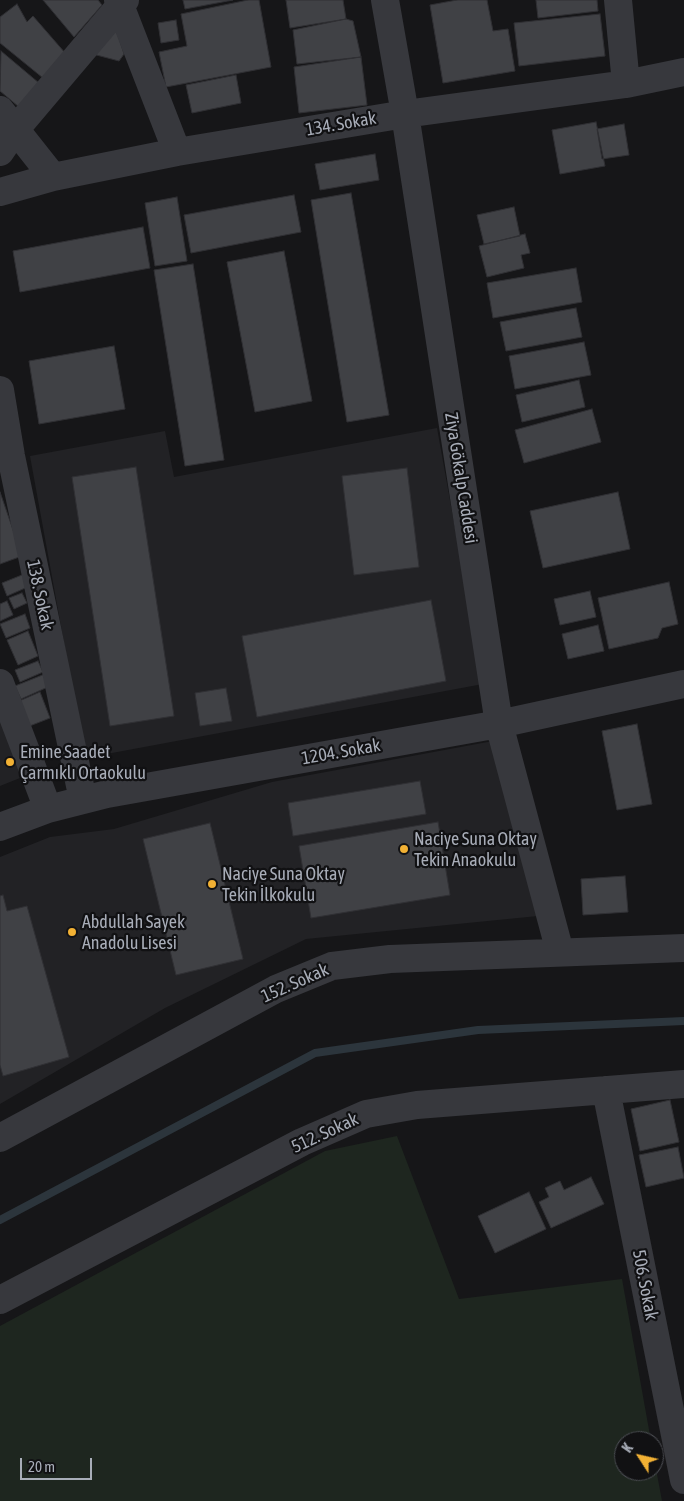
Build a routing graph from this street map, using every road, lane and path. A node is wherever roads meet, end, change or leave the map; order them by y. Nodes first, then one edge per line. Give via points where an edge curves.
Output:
1 (385, 0) edge
2 (618, 0) edge
3 (121, 2) edge
4 (684, 72) edge
5 (626, 84) junction
6 (404, 114) junction
7 (5, 130) edge
8 (177, 152) junction
9 (53, 177) junction
10 (0, 192) edge
11 (0, 390) edge
12 (6, 458) edge
13 (0, 683) edge
14 (684, 684) edge
15 (499, 724) junction
16 (82, 800) junction
17 (48, 809) junction
18 (0, 827) edge
19 (684, 948) edge
20 (560, 952) junction
21 (684, 1084) edge
22 (606, 1090) junction
23 (0, 1138) edge
24 (0, 1300) edge
25 (684, 1480) edge

1 - 6 street, Ziya Gökalp Caddesi
2 - 5 street
3 - 7 street
3 - 8 street
4 - 5 street, 134. Sokak
5 - 6 street, 134. Sokak
6 - 8 street, 134. Sokak
6 - 15 street, Ziya Gökalp Caddesi
7 - 9 street
8 - 9 street, 134. Sokak
9 - 10 street, 134. Sokak
11 - 12 street, 138. Sokak
12 - 16 street, 138. Sokak
13 - 17 street
14 - 15 street, 1204. Sokak
15 - 16 street, 1204. Sokak
15 - 20 street, Ziya Gökalp Caddesi
16 - 17 street, 1204. Sokak
17 - 18 street, 1204. Sokak
19 - 20 street, 152. Sokak
20 - 23 street, 152. Sokak via 390,959 332,966 276,989
21 - 22 street, 512. Sokak
22 - 24 street, 512. Sokak via 417,1105 366,1114 302,1142
22 - 25 street, 506. Sokak

